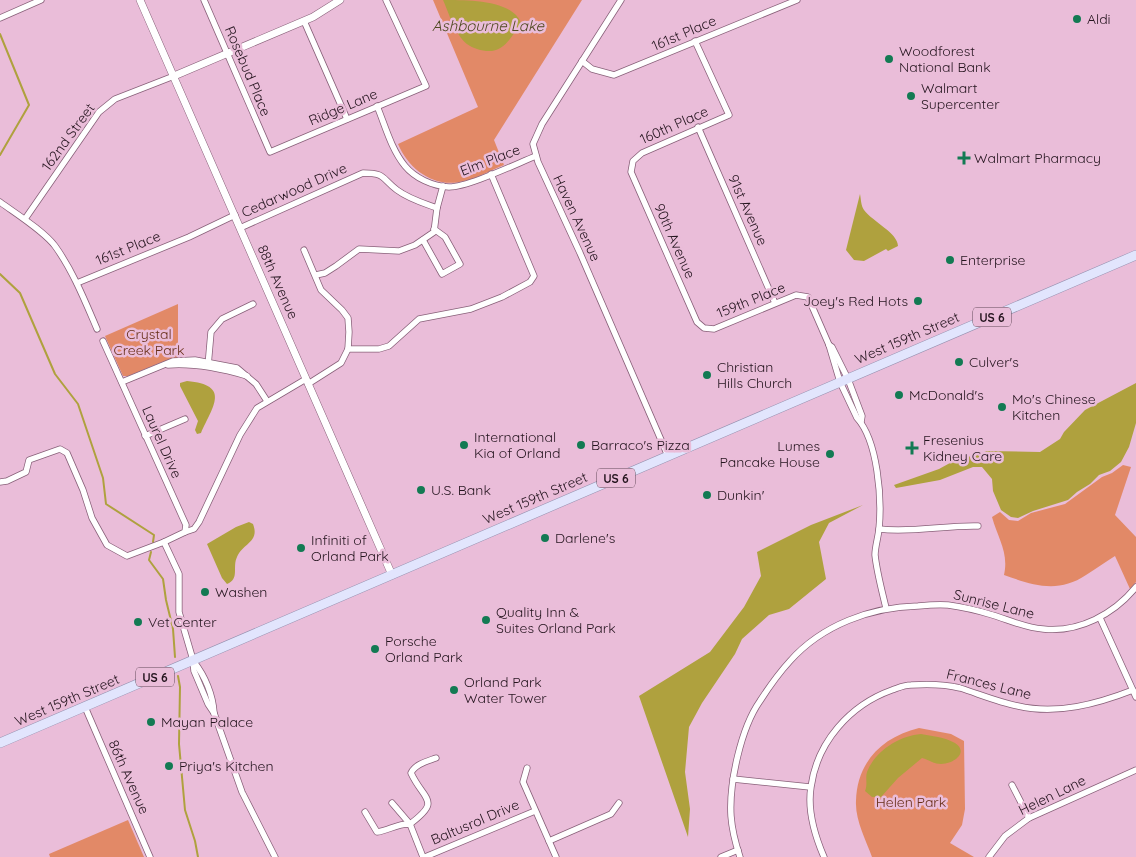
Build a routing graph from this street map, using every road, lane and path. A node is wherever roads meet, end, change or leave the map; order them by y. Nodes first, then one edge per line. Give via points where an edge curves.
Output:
1 (41, 0) edge
2 (140, 0) edge
3 (204, 0) edge
4 (340, 0) edge
5 (386, 0) edge
6 (621, 0) edge
7 (797, 0) edge
8 (0, 18) edge
9 (304, 21) junction
10 (696, 41) junction
11 (227, 54) junction
12 (582, 61) junction
13 (174, 76) junction
14 (377, 106) junction
15 (347, 119) junction
16 (698, 127) junction
17 (270, 152) joint
18 (536, 156) junction
19 (633, 161) joint
20 (491, 174) junction
21 (443, 186) junction
22 (0, 202) edge
23 (437, 208) junction
24 (234, 215) junction
25 (25, 219) junction
26 (240, 228) junction
27 (434, 229) junction
28 (422, 240) junction
29 (304, 250) dead end
30 (1136, 255) edge
31 (316, 275) junction
32 (77, 283) junction
33 (775, 303) junction
34 (253, 304) dead end
35 (704, 328) joint
36 (97, 330) dead end
37 (103, 341) dead end
38 (348, 349) junction
39 (208, 365) junction
40 (844, 380) junction
41 (307, 381) junction
42 (122, 382) junction
43 (267, 401) junction
44 (185, 419) dead end
45 (145, 436) junction
46 (668, 456) junction
47 (0, 482) edge
48 (978, 526) dead end
49 (879, 529) junction
50 (185, 532) junction
51 (164, 542) junction
52 (392, 575) junction
53 (1136, 587) edge
54 (886, 608) junction
55 (1100, 618) junction
56 (193, 660) junction
57 (1133, 690) junction
58 (1136, 697) edge
59 (84, 707) junction
60 (0, 743) edge
61 (436, 758) dead end
62 (527, 768) dead end
63 (1136, 770) edge
64 (734, 779) junction
65 (1012, 785) dead end
66 (810, 787) junction
67 (619, 803) dead end
68 (392, 804) dead end
69 (535, 811) junction
70 (365, 812) dead end
71 (1029, 818) junction
72 (410, 824) junction
73 (549, 841) junction
74 (738, 850) junction
75 (150, 857) edge
76 (275, 857) edge
77 (424, 857) edge
78 (556, 857) edge
79 (721, 857) edge
80 (740, 857) edge
81 (824, 857) edge
82 (989, 857) edge

1 - 8 street
2 - 13 street, 88th Avenue
3 - 11 street, Rosebud Place
4 - 9 street
5 - 14 street, Ridge Lane via 426,86
6 - 12 street, Haven Avenue
7 - 10 street, 161st Place
9 - 11 street
9 - 15 street
10 - 12 street, 161st Place via 614,76
10 - 16 street, 160th Place via 729,115
11 - 13 street
11 - 17 street, Rosebud Place
12 - 18 street, Haven Avenue via 542,124 533,144
13 - 24 street, 88th Avenue
13 - 25 street, 162nd Street via 115,99 99,112
14 - 15 street, Ridge Lane
14 - 21 street, Elm Place via 404,165 416,177
15 - 17 street, Ridge Lane
16 - 19 street, 160th Place via 642,152
16 - 33 street, 91st Avenue
18 - 20 street, Elm Place
18 - 46 street, Haven Avenue
19 - 35 street, 90th Avenue via 631,172 696,322
20 - 21 street, Elm Place via 465,184
20 - 38 street via 534,276 530,282 471,309 419,319 389,346 379,350
21 - 23 street
22 - 25 street
23 - 26 street, Cedarwood Drive via 416,201 377,173 363,173
23 - 27 street
24 - 26 street, 88th Avenue
24 - 32 street, 161st Place
25 - 32 street via 54,245
26 - 41 street, 88th Avenue
27 - 28 street
27 - 28 street via 445,237 460,264 442,274
28 - 31 street via 399,251 359,249 325,273
29 - 31 street
30 - 40 main road, West 159th Street / US 6
31 - 38 street via 321,290 348,318
32 - 36 street
33 - 35 street, 159th Place via 714,329
33 - 40 street, 159th Place via 796,296 808,298
34 - 39 street via 222,319 211,332
37 - 42 street, Laurel Drive
38 - 41 street via 341,363
39 - 42 street via 173,361
39 - 43 street via 237,368 263,392
40 - 46 main road, West 159th Street / US 6
40 - 49 street via 873,452 880,500
41 - 43 street
41 - 52 street, 88th Avenue
42 - 45 street, Laurel Drive
43 - 50 street via 257,408 240,435 199,522 194,529
44 - 45 street
45 - 50 street, Laurel Drive via 186,525
46 - 52 main road, West 159th Street / US 6
47 - 51 street via 26,472 29,460 60,449 67,453 92,518 107,545 127,556
48 - 49 street via 904,531
49 - 54 street via 875,554
50 - 51 street
51 - 56 street via 179,574 179,612
52 - 56 main road, West 159th Street / US 6
53 - 55 street, Sunrise Lane via 1123,602
54 - 55 street, Sunrise Lane via 946,605 1044,630 1072,627
54 - 64 street, Sunrise Lane via 833,628 790,660 752,712
55 - 57 street
56 - 59 main road, West 159th Street / US 6
56 - 76 street via 213,702 242,792
57 - 58 street
57 - 66 street, Frances Lane via 1082,707 1050,709 1020,707 937,684 908,685 876,696 853,711 837,728 820,755
59 - 60 main road, West 159th Street / US 6
59 - 75 street, 86th Avenue
61 - 72 street via 413,769 415,781 428,805 425,812
62 - 69 street via 523,782
63 - 71 street, Helen Lane
64 - 66 street
64 - 74 street, Sunrise Lane via 731,817
65 - 71 street
66 - 81 street, Frances Lane via 813,825
67 - 73 street via 611,814
68 - 72 street
69 - 73 street
69 - 77 street, Baltusrol Drive
70 - 72 street via 377,832 403,823
71 - 82 street, Helen Lane via 1005,836
72 - 77 street
73 - 78 street
74 - 79 street
74 - 80 street, Sunrise Lane

